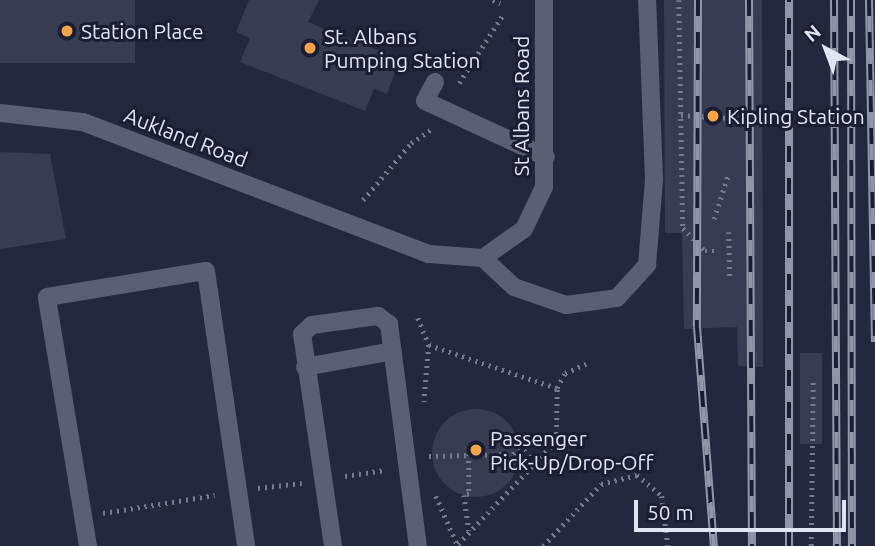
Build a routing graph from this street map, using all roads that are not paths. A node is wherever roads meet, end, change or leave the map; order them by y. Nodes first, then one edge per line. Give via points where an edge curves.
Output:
1 (544, 0) edge
2 (647, 0) edge
3 (435, 82) dead end
4 (0, 113) edge
5 (546, 156) junction
6 (483, 258) junction
7 (393, 351) junction
8 (305, 367) junction
9 (88, 546) edge
10 (246, 546) edge
11 (333, 546) edge
12 (418, 546) edge

1 - 5 street, St Albans Road
2 - 6 street via 654,179 647,265 617,298 566,305 514,287
3 - 5 street via 425,101
4 - 6 street, Aukland Road via 83,122 429,254 457,260
5 - 6 street, St Albans Road via 544,187 533,214 505,247
7 - 8 street
7 - 8 street via 389,324 377,316 312,325 302,334
7 - 12 street
8 - 11 street
9 - 10 street via 47,298 206,271

